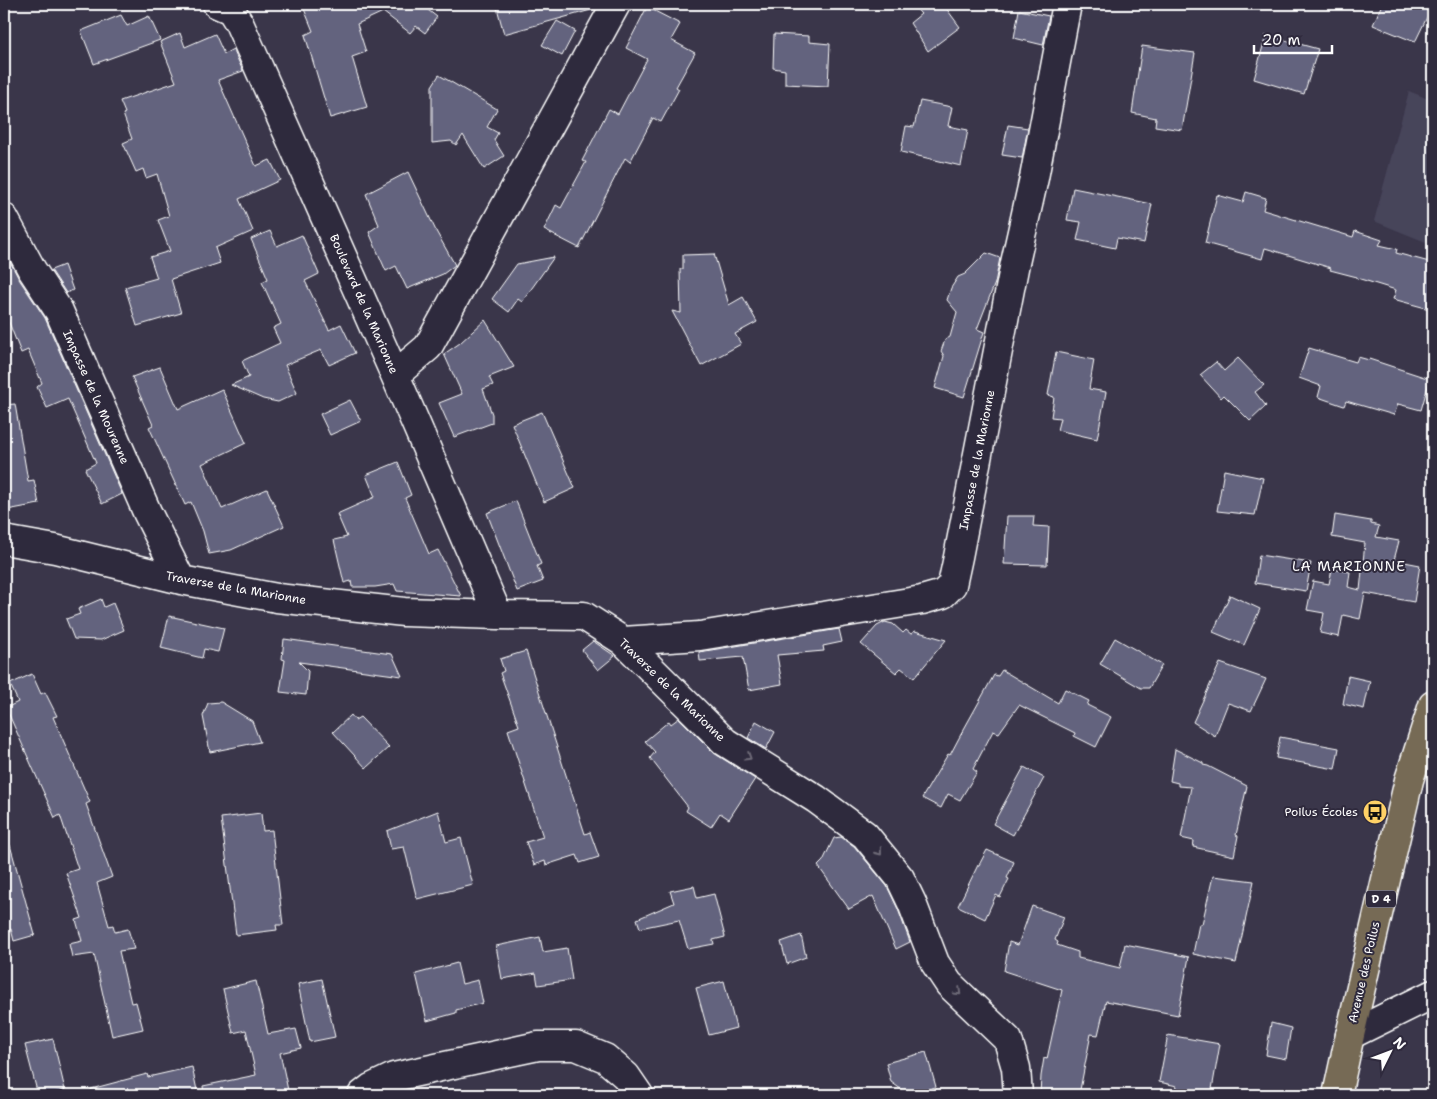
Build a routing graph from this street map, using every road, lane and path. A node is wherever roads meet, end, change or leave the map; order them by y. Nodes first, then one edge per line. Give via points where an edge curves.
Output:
1 (217, 4) edge
2 (616, 4) edge
3 (1067, 4) edge
4 (4, 218) edge
5 (396, 374) junction
6 (4, 540) edge
7 (181, 580) junction
8 (498, 615) junction
9 (623, 641) junction
10 (1433, 705) edge
11 (1433, 994) edge
12 (1350, 1035) junction
13 (362, 1095) edge
14 (639, 1095) edge
15 (1018, 1095) edge
16 (1337, 1095) edge

1 - 5 street, Boulevard de la Marionne via 232,10 240,23
2 - 5 street via 428,347
3 - 9 street, Impasse de la Marionne via 952,585 943,594 922,600 700,636
4 - 7 street, Impasse de la Mourenne via 32,270 59,310
5 - 8 street, Boulevard de la Marionne
6 - 7 street, Traverse de la Marionne
7 - 8 street, Traverse de la Marionne via 277,598 404,612
8 - 9 street, Traverse de la Marionne via 584,616
9 -> 15 street, Traverse de la Marionne via 725,742 816,799 865,835 900,878 935,963 949,984 1008,1040 1016,1068
10 - 12 main road, Avenue des Poilus / D 4 via 1409,780
11 - 12 street
12 - 16 main road, Avenue des Poilus / D 4
13 - 14 street via 394,1077 538,1046 576,1046 605,1058 626,1076

